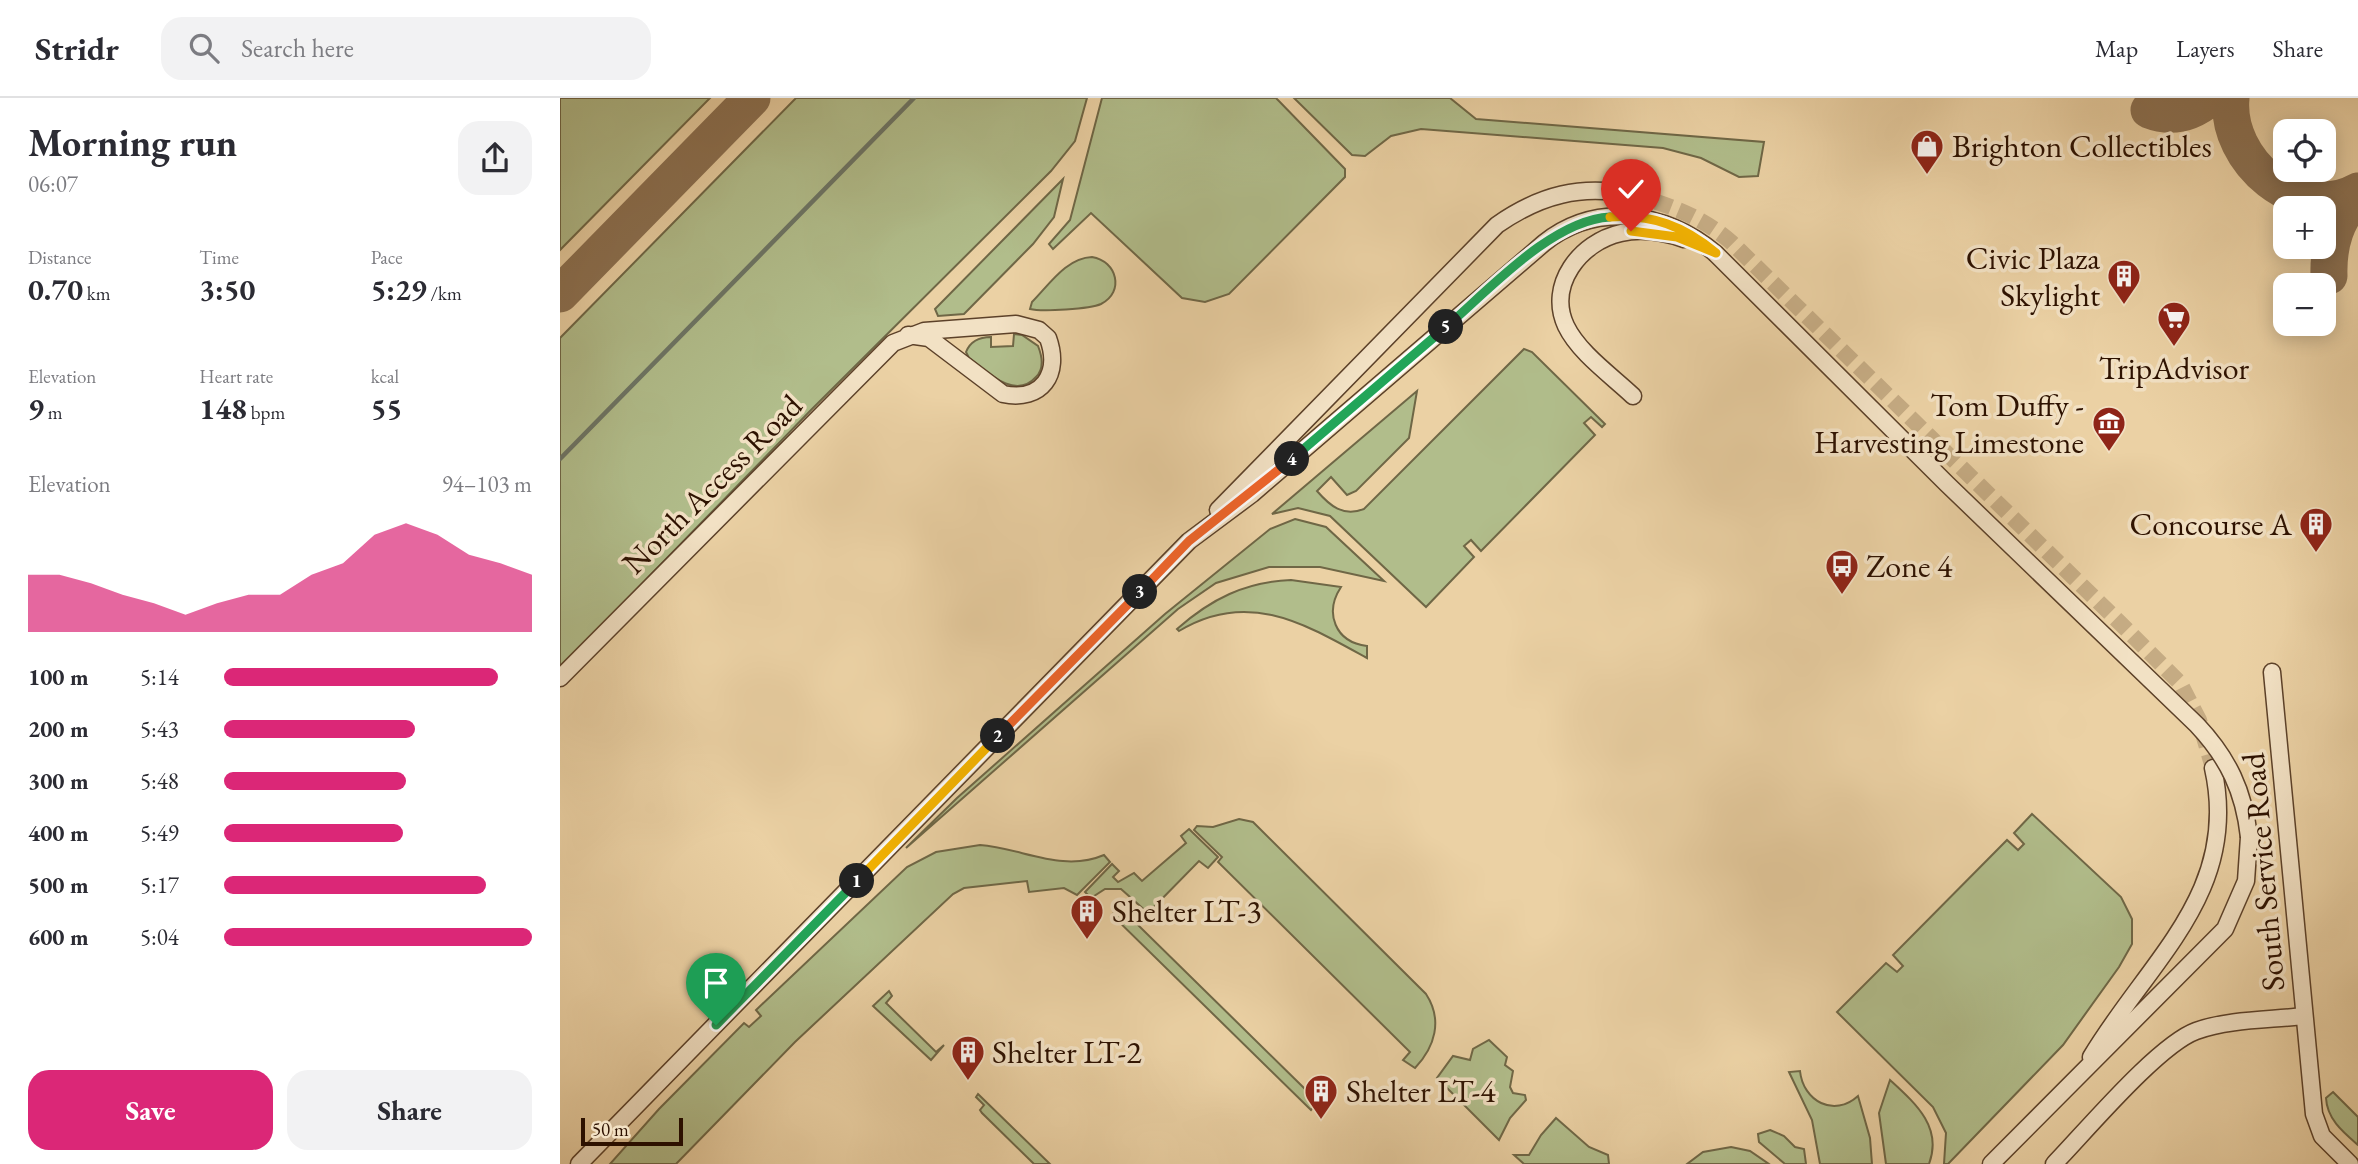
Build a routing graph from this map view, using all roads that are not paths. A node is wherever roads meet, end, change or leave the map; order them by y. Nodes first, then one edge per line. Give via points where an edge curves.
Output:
1 (1633, 195) tunnel mouth
2 (1716, 253) junction
3 (908, 335) junction
4 (1633, 396) dead end
5 (1189, 541) junction
6 (2272, 672) dead end
7 (560, 678) edge
8 (2213, 768) tunnel mouth
9 (2304, 1016) junction
10 (2083, 1071) junction
11 (579, 1164) edge
12 (1992, 1164) edge
13 (2054, 1164) edge
14 (2349, 1164) edge

1 - 5 street via 1607,190 1560,193 1497,225
2 - 4 street via 1677,237 1631,231 1592,245 1567,274 1561,300 1568,330
2 - 5 street via 1681,228 1631,216 1588,220 1544,243 1252,494
2 - 10 street, bridge via 2197,724 2236,780 2249,837 2246,881 2225,929
3 - 3 street, North Access Road via 1016,324 1039,330 1048,338 1053,358 1048,380 1039,389 1017,397 992,388 929,338
3 - 7 street, North Access Road via 879,353
5 - 11 street
6 - 9 street, South Service Road
8 - 10 street via 2219,834 2207,882
9 - 13 street, South Service Road via 2212,1027 2185,1036
9 - 14 street via 2317,1126 2330,1147
10 - 12 street

